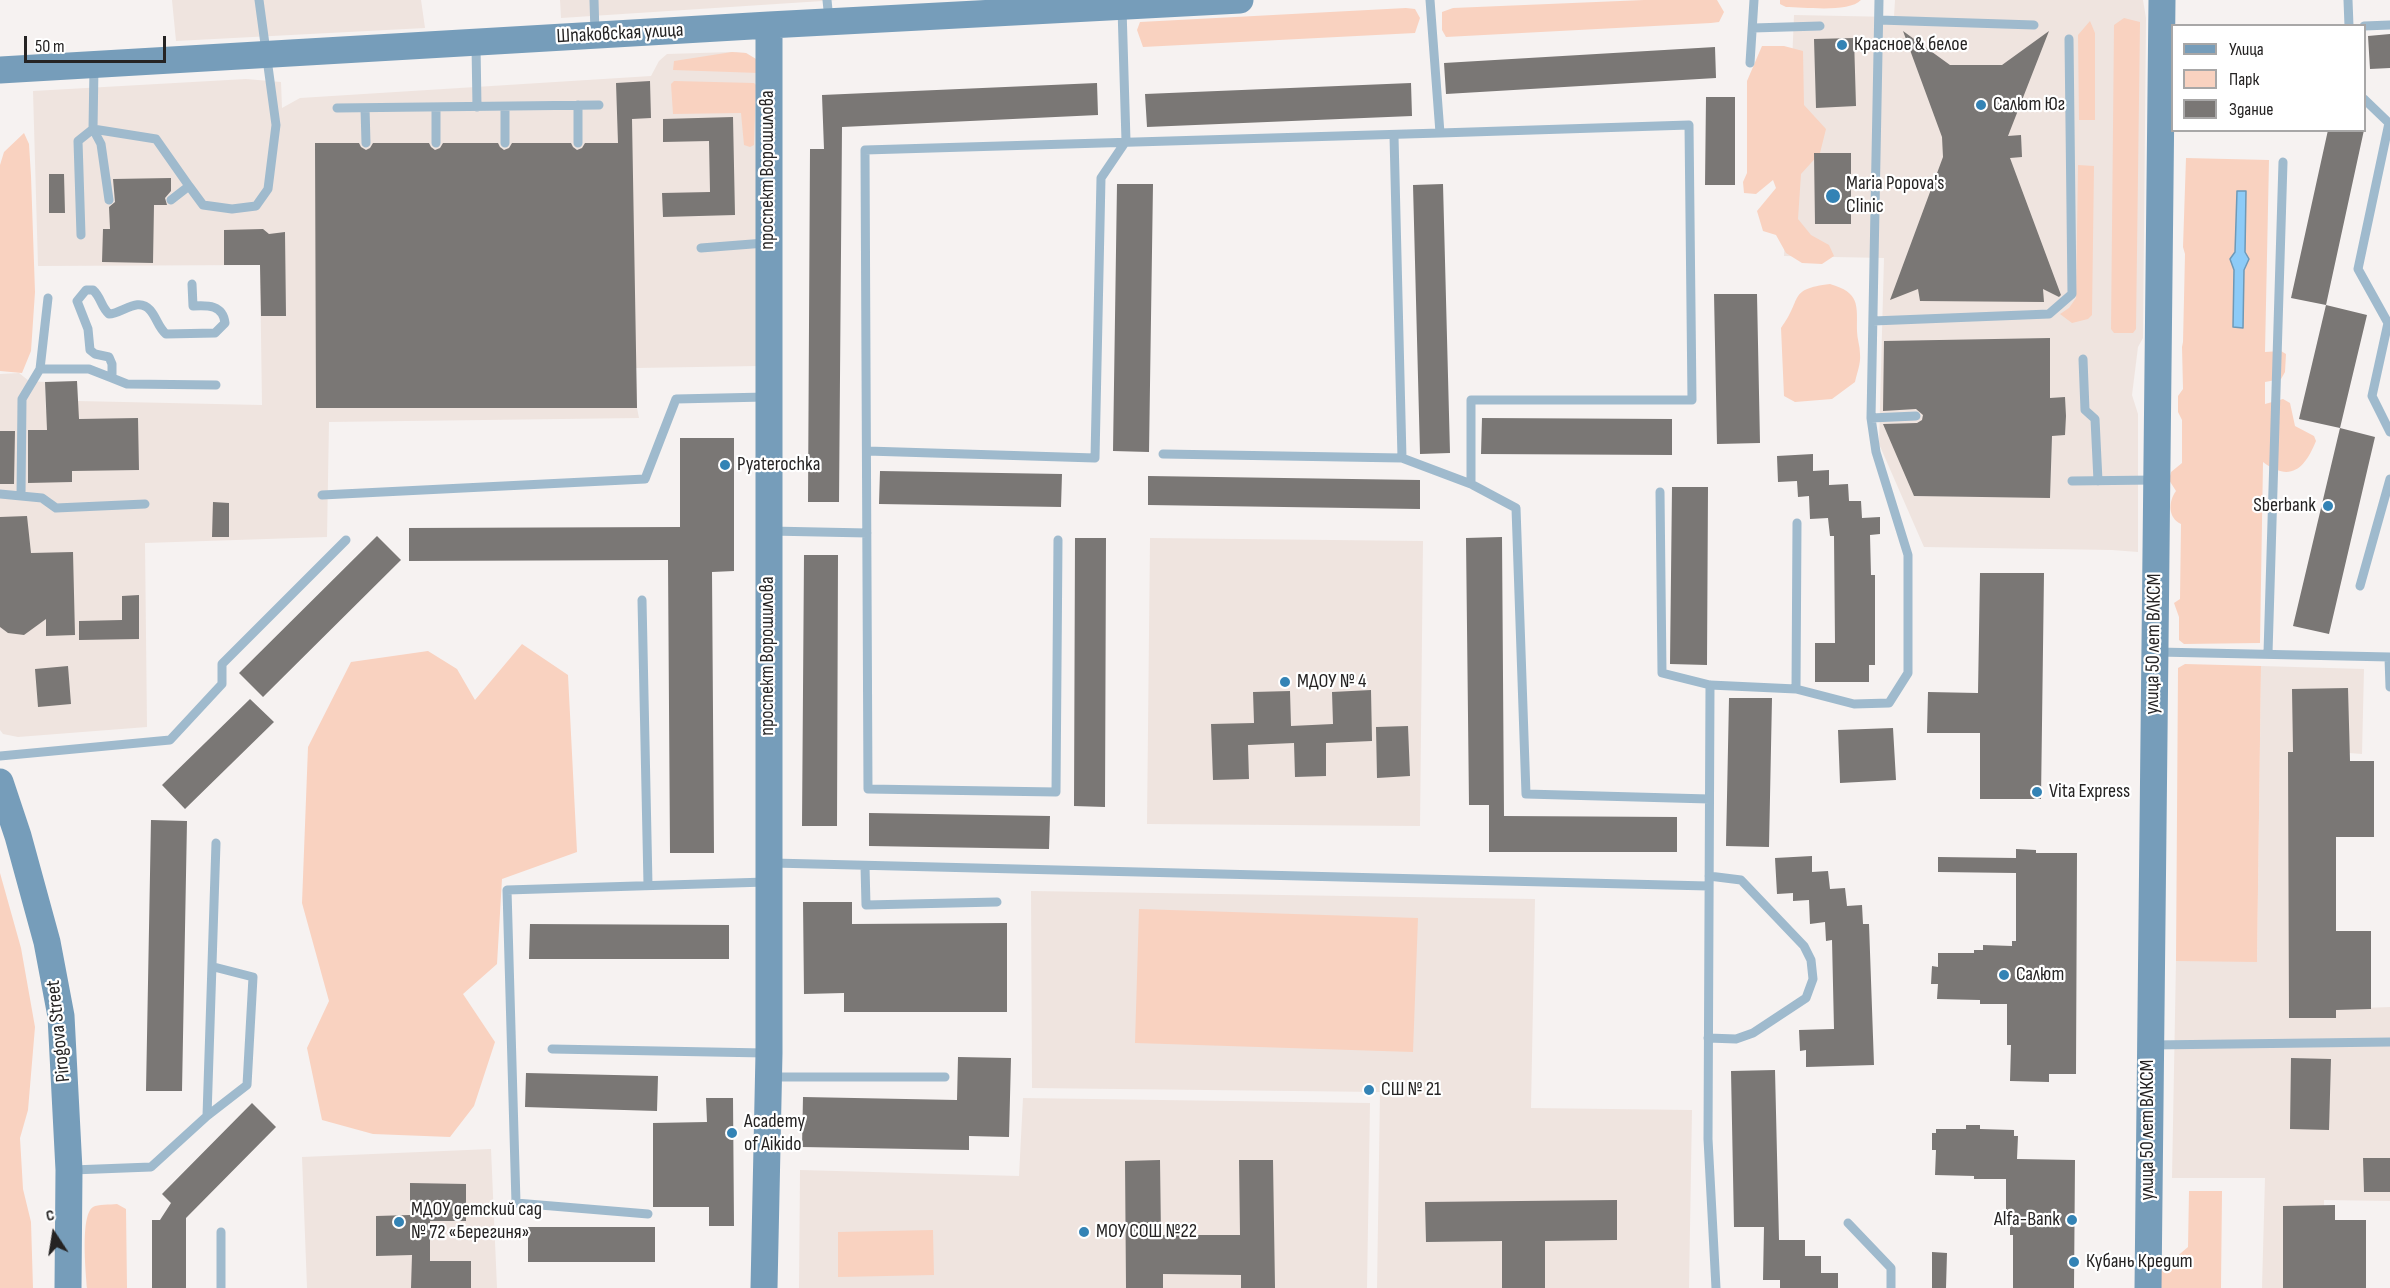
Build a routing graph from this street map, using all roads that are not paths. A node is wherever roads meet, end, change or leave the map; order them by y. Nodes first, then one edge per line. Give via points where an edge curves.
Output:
1 (259, 0) edge
2 (594, 0) edge
3 (1240, 0) edge
4 (1430, 0) edge
5 (1754, 0) edge
6 (1879, 0) edge
7 (2162, 0) edge
8 (2348, 0) edge
9 (1122, 6) junction
10 (828, 11) edge
11 (1879, 20) junction
12 (2349, 24) edge
13 (769, 25) junction
14 (2034, 25) dead end
15 (2390, 25) edge
16 (1820, 26) dead end
17 (2366, 26) edge
18 (1753, 28) junction
19 (595, 36) junction
20 (2069, 39) dead end
21 (476, 42) junction
22 (265, 54) junction
23 (1750, 63) dead end
24 (94, 66) junction
25 (0, 70) edge
26 (2366, 101) edge
27 (578, 105) junction
28 (599, 105) dead end
29 (505, 107) junction
30 (337, 108) dead end
31 (365, 108) junction
32 (436, 108) junction
33 (477, 108) junction
34 (93, 129) junction
35 (1440, 133) junction
36 (1394, 136) junction
37 (1126, 141) junction
38 (366, 143) dead end
39 (436, 143) dead end
40 (505, 143) dead end
41 (578, 143) dead end
42 (2283, 162) dead end
43 (189, 186) junction
44 (109, 200) dead end
45 (171, 200) dead end
46 (81, 235) dead end
47 (768, 243) junction
48 (701, 248) dead end
49 (192, 284) dead end
50 (48, 298) dead end
51 (1873, 321) junction
52 (2083, 359) dead end
53 (39, 369) junction
54 (112, 378) junction
55 (216, 385) dead end
56 (768, 396) junction
57 (1916, 416) dead end
58 (1871, 418) junction
59 (2390, 432) edge
60 (867, 451) junction
61 (1163, 454) dead end
62 (1402, 458) junction
63 (2390, 479) edge
64 (2157, 480) junction
65 (2072, 481) dead end
66 (2098, 481) junction
67 (1471, 484) junction
68 (1660, 492) dead end
69 (0, 494) edge
70 (322, 495) dead end
71 (21, 496) junction
72 (145, 504) dead end
73 (1797, 523) dead end
74 (769, 531) junction
75 (867, 533) junction
76 (346, 540) dead end
77 (1058, 540) dead end
78 (2360, 586) dead end
79 (642, 600) dead end
80 (2154, 652) junction
81 (2268, 653) junction
82 (2390, 657) edge
83 (1710, 685) junction
84 (2390, 687) edge
85 (1796, 689) junction
86 (0, 756) edge
87 (0, 782) edge
88 (1709, 799) junction
89 (216, 843) dead end
90 (865, 866) junction
91 (768, 872) junction
92 (1708, 881) junction
93 (648, 885) junction
94 (997, 902) dead end
95 (214, 967) junction
96 (1708, 1038) junction
97 (2390, 1042) edge
98 (2149, 1045) junction
99 (552, 1049) dead end
100 (768, 1065) junction
101 (945, 1077) dead end
102 (207, 1116) junction
103 (69, 1170) junction
104 (648, 1214) dead end
105 (1848, 1223) dead end
106 (221, 1232) dead end
107 (68, 1288) edge
108 (221, 1288) edge
109 (764, 1288) edge
110 (1716, 1288) edge
111 (1891, 1288) edge
112 (2148, 1288) edge

1 - 22 lane
2 - 19 lane
3 - 9 street, Шпаковская улица
4 - 35 lane
5 - 18 lane
6 - 11 lane
7 - 64 street, улица 50 лет ВЛКСМ
8 - 12 lane
9 - 10 street, Шпаковская улица
9 - 37 lane
10 - 13 street, Шпаковская улица
11 - 14 lane
11 - 51 lane
13 - 19 street, Шпаковская улица
13 - 47 street, проспект Ворошилова
15 - 17 lane
16 - 18 lane
18 - 23 lane
19 - 21 street, Шпаковская улица
20 - 51 lane via 2072,294 2049,314
21 - 22 street, Шпаковская улица
21 - 33 lane
22 - 24 street, Шпаковская улица
22 - 43 lane via 276,125 268,189 256,206 232,209 203,205
24 - 25 street, Шпаковская улица
24 - 34 lane
26 - 59 lane via 2389,123 2358,268 2388,323 2372,396
27 - 28 lane
27 - 29 lane
27 - 41 lane
29 - 33 lane
29 - 40 lane
30 - 31 lane
31 - 32 lane
31 - 38 lane
32 - 33 lane
32 - 39 lane
34 - 43 lane via 156,139
34 - 44 lane via 101,144
34 - 46 lane via 78,141
35 - 36 lane
35 - 67 lane via 1689,125 1692,400 1471,400
36 - 37 lane
36 - 62 lane
37 - 60 lane via 1101,178 1095,459
37 - 60 lane via 865,150
42 - 81 lane
43 - 45 lane
47 - 48 lane
47 - 56 street, проспект Ворошилова
49 - 54 lane via 193,306 218,308 224,315 225,323 215,333 166,334 145,305 109,314 93,290 80,295 77,301 88,329 90,350 109,357
50 - 53 lane
51 - 58 lane
52 - 66 lane via 2085,410 2095,419
53 - 54 lane via 89,369
53 - 71 lane via 22,399
54 - 55 lane via 127,384
56 - 70 lane via 676,399 645,479
56 - 74 street, проспект Ворошилова
57 - 58 lane
58 - 85 lane via 1876,452 1908,555 1908,673 1889,703 1854,704
60 - 75 lane
61 - 62 lane
62 - 67 lane
63 - 78 lane
64 - 66 lane
64 - 80 street, улица 50 лет ВЛКСМ
65 - 66 lane
67 - 88 lane via 1516,508 1526,794
68 - 83 lane via 1662,674
69 - 71 lane
71 - 72 lane via 42,498 57,508
73 - 85 lane
74 - 75 lane
74 - 91 street, проспект Ворошилова
75 - 77 lane via 868,789 1056,792
76 - 86 lane via 222,664 222,684 170,740
79 - 93 lane
80 - 81 lane
80 - 98 street, улица 50 лет ВЛКСМ
81 - 82 lane
82 - 84 lane
83 - 85 lane
83 - 88 lane
87 - 103 street, Pirogova Street via 47,942 61,1016
88 - 92 lane
89 - 95 lane
90 - 91 lane
90 - 92 lane
90 - 94 lane via 866,905
91 - 93 lane
91 - 100 street, проспект Ворошилова
92 - 96 lane
92 - 96 lane via 1741,880 1804,946 1811,960 1813,980 1806,998 1753,1033 1736,1039
93 - 104 lane via 507,890 516,1203
95 - 102 lane
95 - 102 lane via 253,977 247,1085
96 - 110 lane via 1708,1139
97 - 98 lane
98 - 112 street, улица 50 лет ВЛКСМ
99 - 100 lane
100 - 101 lane
100 - 109 street, проспект Ворошилова
102 - 103 lane via 151,1167
103 - 107 street, Pirogova Street
105 - 111 lane via 1891,1268
106 - 108 lane

